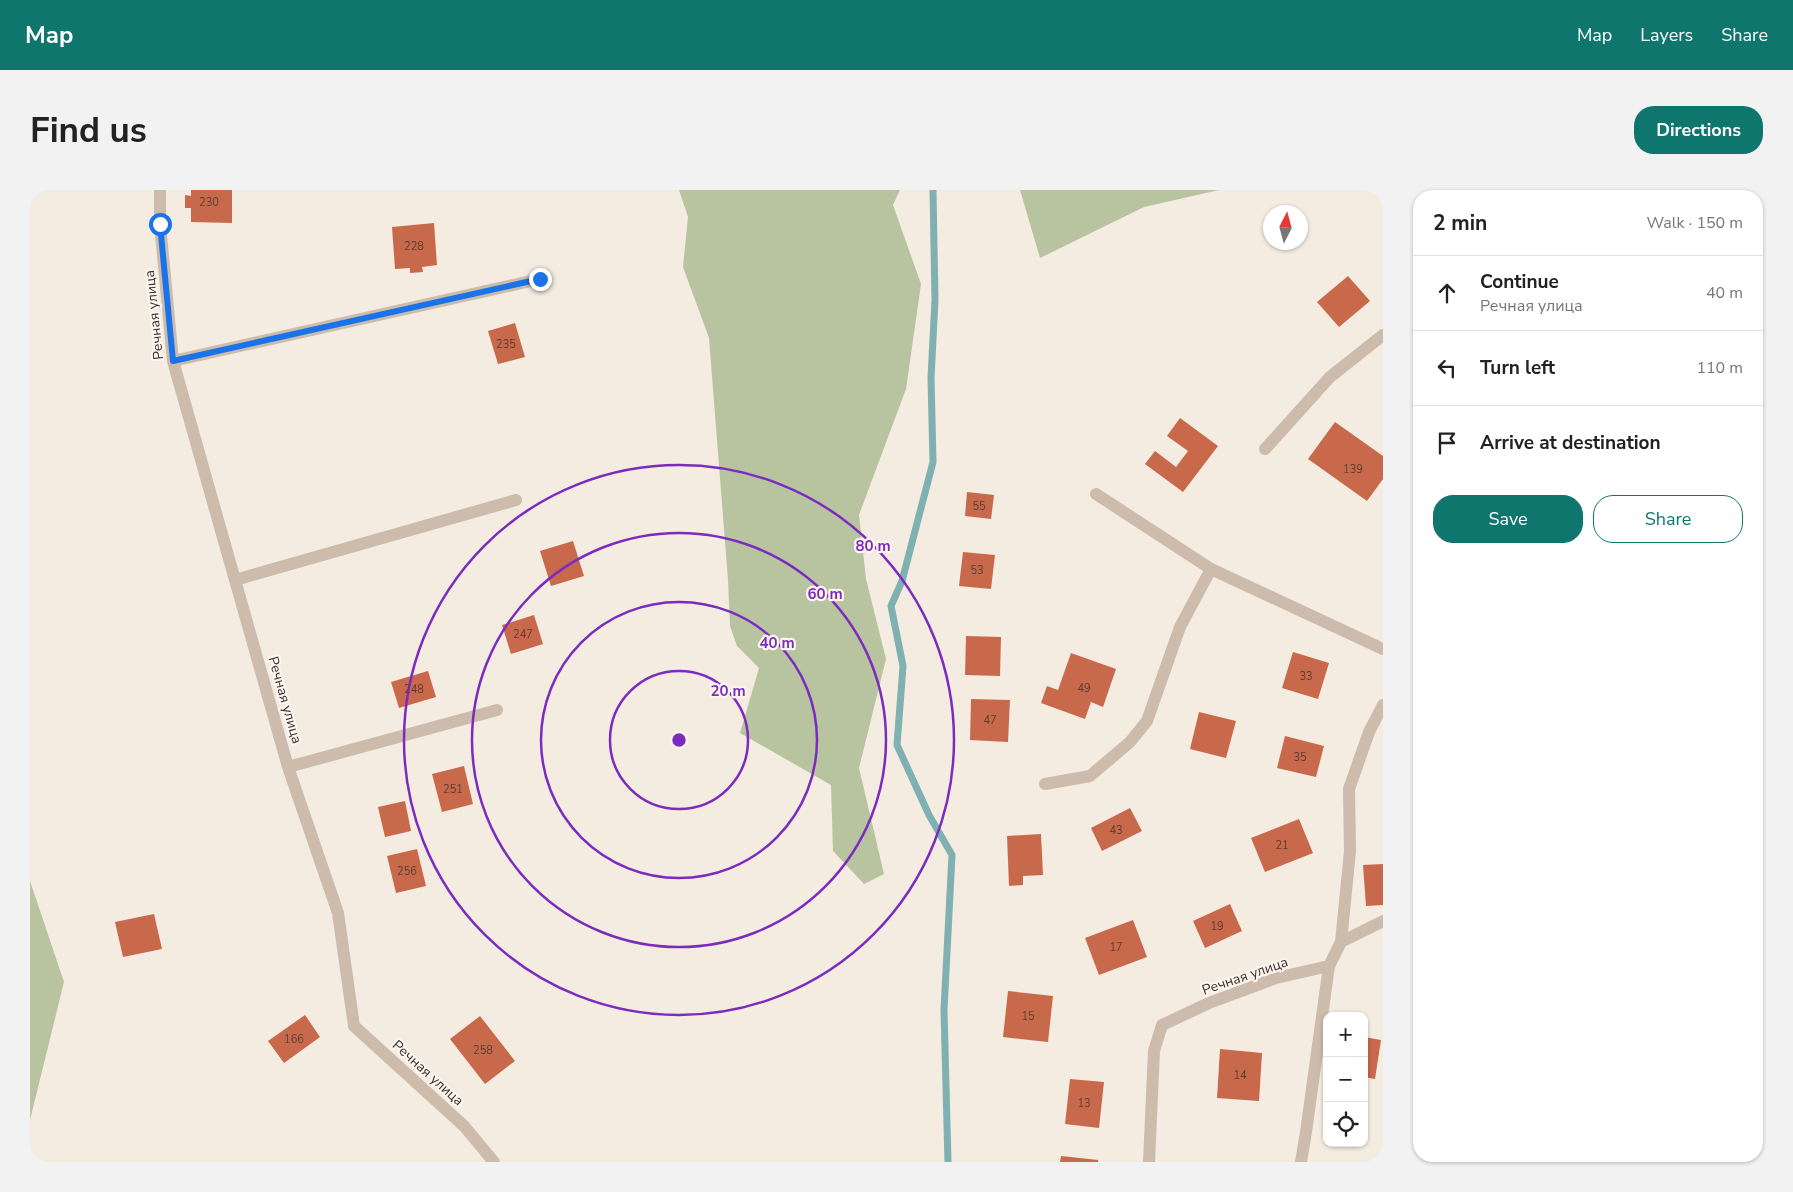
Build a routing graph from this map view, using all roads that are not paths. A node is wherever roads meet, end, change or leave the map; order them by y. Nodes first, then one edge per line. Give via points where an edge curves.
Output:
1 (160, 190) edge
2 (540, 279) dead end
3 (1383, 335) edge
4 (173, 361) junction
5 (1265, 449) dead end
6 (1096, 494) dead end
7 (516, 500) dead end
8 (1210, 569) junction
9 (235, 580) junction
10 (1383, 649) edge
11 (1383, 705) edge
12 (497, 710) dead end
13 (288, 767) junction
14 (1046, 784) dead end
15 (1383, 920) edge
16 (1341, 942) junction
17 (1329, 966) junction
18 (494, 1162) edge
19 (1149, 1162) edge
20 (1301, 1162) edge

1 - 4 street, Речная улица via 160,224
2 - 4 street
3 - 5 street via 1330,377
4 - 9 street, Речная улица
6 - 8 street
7 - 9 street
8 - 10 street
8 - 14 street via 1180,627 1147,721 1130,742 1090,776
9 - 13 street, Речная улица
11 - 16 street via 1369,732 1349,789 1350,851
12 - 13 street
13 - 18 street, Речная улица via 338,913 354,1026 464,1126
15 - 16 street
16 - 17 street
17 - 19 street, Речная улица via 1276,978 1208,1003 1162,1025 1154,1051
17 - 20 street

